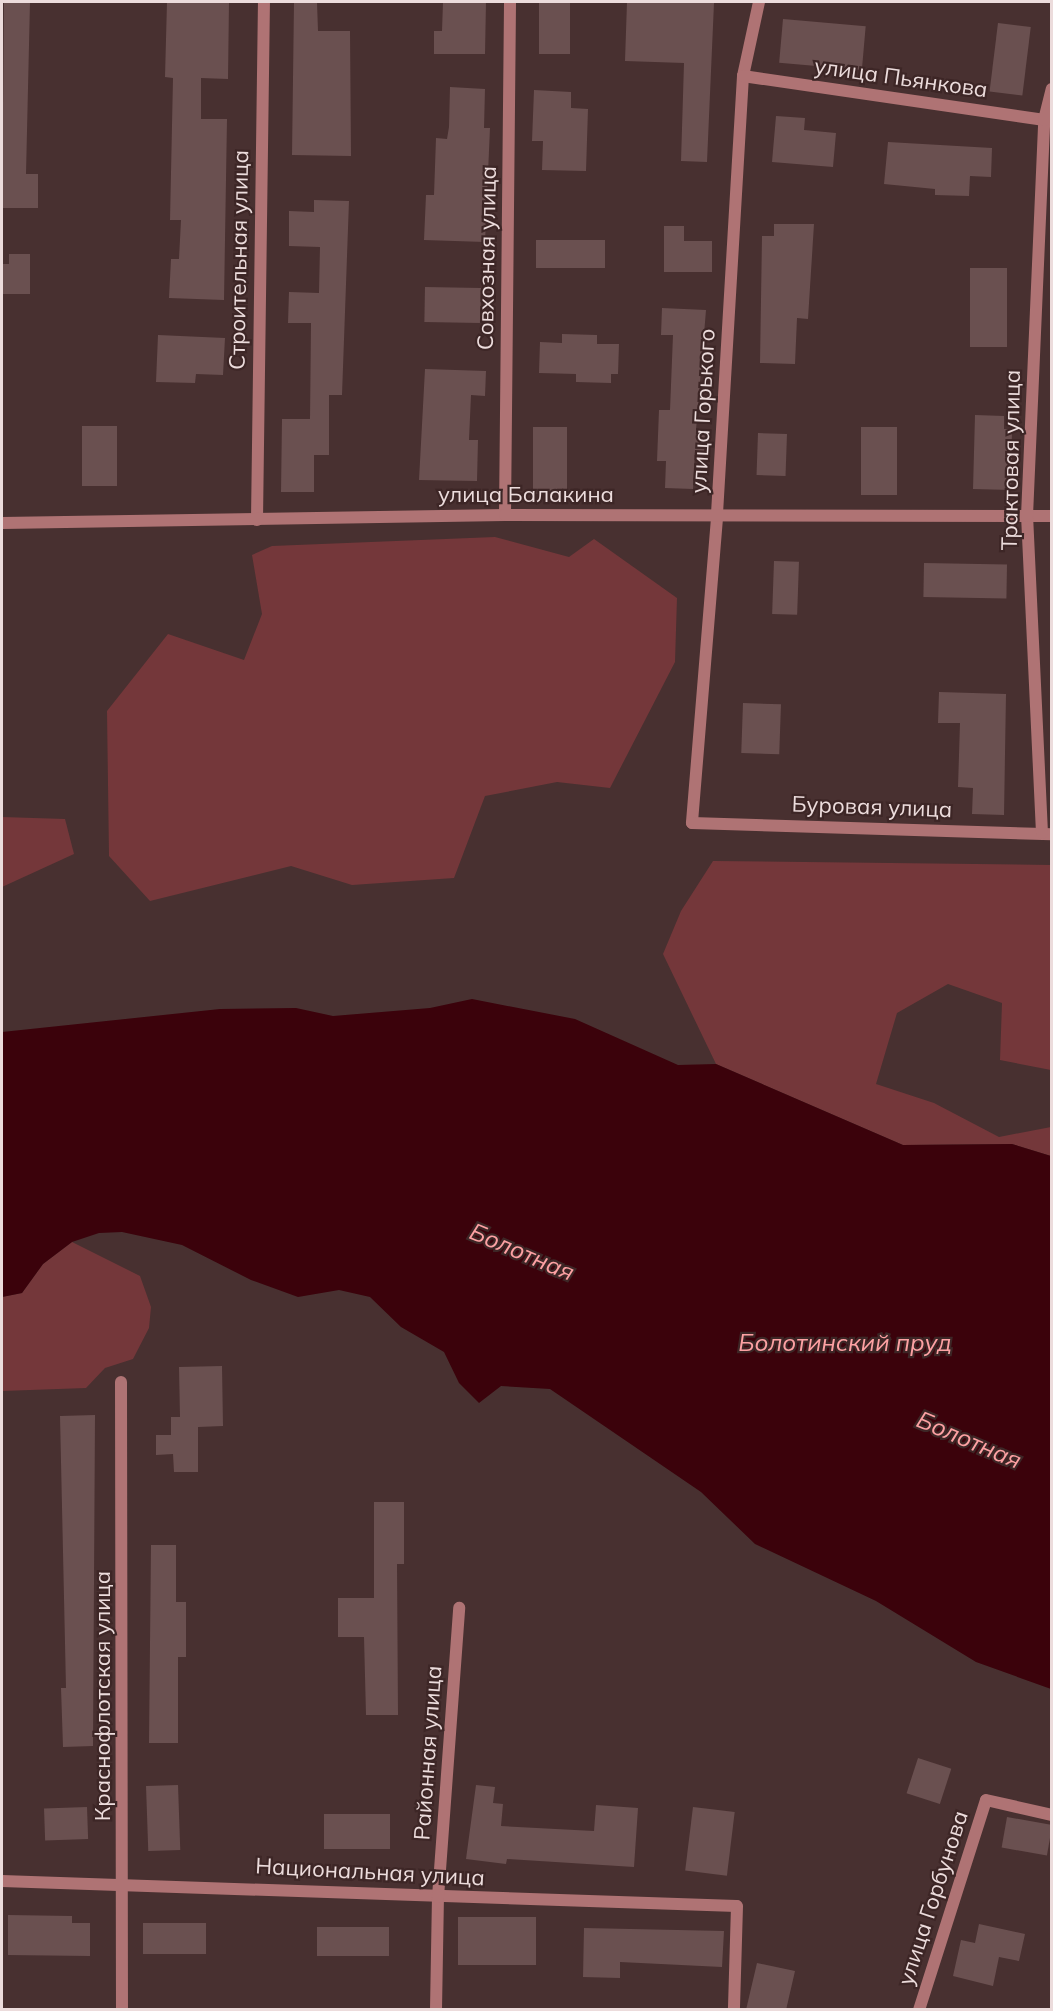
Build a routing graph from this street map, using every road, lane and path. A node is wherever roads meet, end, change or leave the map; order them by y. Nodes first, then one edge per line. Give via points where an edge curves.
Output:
1 (264, 2) edge
2 (510, 2) edge
3 (759, 2) edge
4 (743, 76) junction
5 (1052, 89) edge
6 (1048, 121) edge
7 (505, 515) junction
8 (1028, 516) junction
9 (1052, 516) edge
10 (717, 518) junction
11 (257, 520) junction
12 (2, 523) edge
13 (692, 824) joint
14 (1047, 833) edge
15 (122, 1382) dead end
16 (459, 1608) dead end
17 (1052, 1815) edge
18 (2, 1881) edge
19 (125, 1882) junction
20 (438, 1897) junction
21 (123, 2010) edge
22 (436, 2010) edge
23 (734, 2010) edge
24 (919, 2010) edge

1 - 11 street, Строительная улица
2 - 7 street, Совхозная улица
3 - 4 street, улица Горького
4 - 6 street, улица Пьянкова
4 - 10 street, улица Горького
5 - 6 street, Трактовая улица
6 - 8 street, Трактовая улица
7 - 10 street, улица Балакина
7 - 11 street, улица Балакина
8 - 9 street, улица Балакина
8 - 10 street, улица Балакина
8 - 14 street, Трактовая улица
10 - 13 street, улица Горького
11 - 12 street, улица Балакина
13 - 14 street, Буровая улица
15 - 19 street, Краснофлотская улица
16 - 20 street, Районная улица
17 - 24 street, улица Горбунова via 986,1800
18 - 19 street, Национальная улица
19 - 20 street, Национальная улица
19 - 21 street, Краснофлотская улица
20 - 22 street, Районная улица
20 - 23 street, Национальная улица via 736,1906

